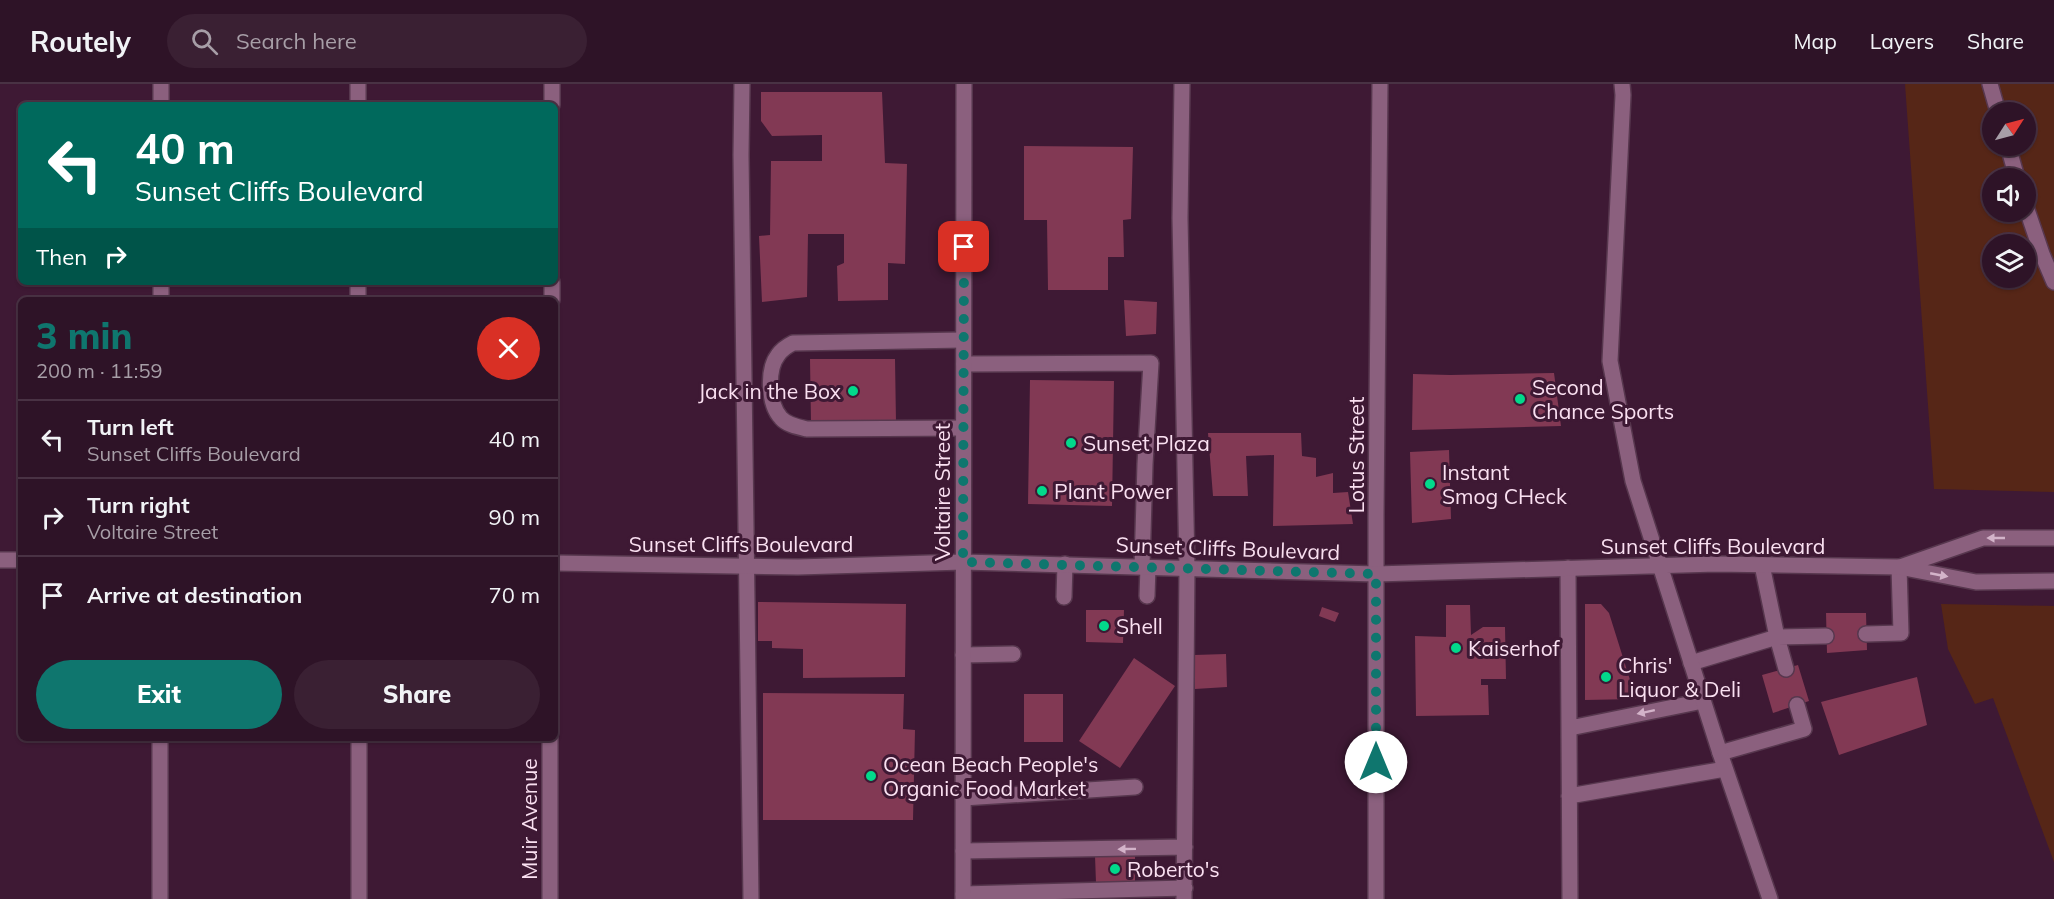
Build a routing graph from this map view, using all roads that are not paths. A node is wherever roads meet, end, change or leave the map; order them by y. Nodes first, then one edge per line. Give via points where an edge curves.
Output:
1 (161, 84) edge
2 (358, 84) edge
3 (552, 84) edge
4 (742, 84) edge
5 (964, 84) edge
6 (1182, 84) edge
7 (1380, 84) edge
8 (1622, 84) edge
9 (1990, 84) edge
10 (161, 102) edge
11 (358, 102) edge
12 (552, 102) edge
13 (1995, 102) edge
14 (2031, 222) edge
15 (2054, 282) edge
16 (963, 340) junction
17 (964, 364) junction
18 (963, 428) junction
19 (2054, 538) edge
20 (0, 560) edge
21 (18, 560) edge
22 (963, 562) junction
23 (558, 563) edge
24 (1065, 564) junction
25 (1661, 564) junction
26 (747, 565) junction
27 (1762, 565) junction
28 (1145, 567) junction
29 (1899, 567) junction
30 (1187, 568) junction
31 (1568, 568) junction
32 (1376, 574) junction
33 (2054, 581) edge
34 (1147, 596) dead end
35 (1064, 597) dead end
36 (1866, 634) dead end
37 (1826, 636) dead end
38 (1777, 637) junction
39 (1013, 654) dead end
40 (963, 655) junction
41 (1691, 663) junction
42 (1786, 669) dead end
43 (1703, 700) junction
44 (1797, 705) dead end
45 (1570, 728) junction
46 (160, 741) edge
47 (359, 741) edge
48 (550, 741) edge
49 (1720, 753) junction
50 (1725, 769) junction
51 (1135, 788) dead end
52 (1569, 796) junction
53 (963, 798) junction
54 (1185, 847) junction
55 (963, 851) junction
56 (1185, 894) edge
57 (963, 896) edge
58 (160, 899) edge
59 (359, 899) edge
60 (550, 899) edge
61 (752, 899) edge
62 (1376, 899) edge
63 (1570, 899) edge
64 (1770, 899) edge

1 - 10 main road
2 - 11 main road
3 - 12 main road
4 - 26 main road
5 - 16 main road, Voltaire Street
6 - 30 main road via 1180,218
7 - 32 main road, Lotus Street
8 - 25 main road via 1610,361 1633,481
9 - 13 main road
14 - 15 main road
16 - 17 main road, Voltaire Street
16 - 18 main road via 793,344 776,356 770,391 781,419 807,429
17 - 18 main road, Voltaire Street
17 - 28 main road via 1151,363
18 - 22 main road, Voltaire Street
19 -> 29 main road, Sunset Cliffs Boulevard via 1983,538
20 - 21 main road
22 - 24 main road, Sunset Cliffs Boulevard
22 - 26 main road, Sunset Cliffs Boulevard
22 - 40 main road, Voltaire Street
23 - 26 main road, Sunset Cliffs Boulevard
24 - 28 main road, Sunset Cliffs Boulevard
24 - 35 main road
25 - 27 main road, Sunset Cliffs Boulevard
25 - 31 main road, Sunset Cliffs Boulevard
25 - 41 main road
26 - 61 main road
27 - 29 main road, Sunset Cliffs Boulevard
27 - 38 main road
28 - 30 main road, Sunset Cliffs Boulevard
28 - 34 main road
29 -> 33 main road, Sunset Cliffs Boulevard via 1976,582
29 - 36 main road via 1901,633
30 - 32 main road, Sunset Cliffs Boulevard
30 - 54 main road via 1179,630
31 - 32 main road, Sunset Cliffs Boulevard
31 - 45 main road
32 - 62 main road, Lotus Street
37 - 38 main road
38 - 41 main road
38 - 42 main road
39 - 40 main road
40 - 53 main road, Voltaire Street
41 - 43 main road
43 -> 45 main road
43 - 49 main road
44 - 49 main road via 1804,729
45 - 52 main road
46 - 58 main road
47 - 59 main road
48 - 60 main road, Muir Avenue
49 - 50 main road
50 - 52 main road
50 - 64 main road
51 - 53 main road
52 - 63 main road
53 - 55 main road, Voltaire Street
54 -> 55 main road
54 - 56 main road
55 - 57 main road, Voltaire Street
56 - 57 main road

